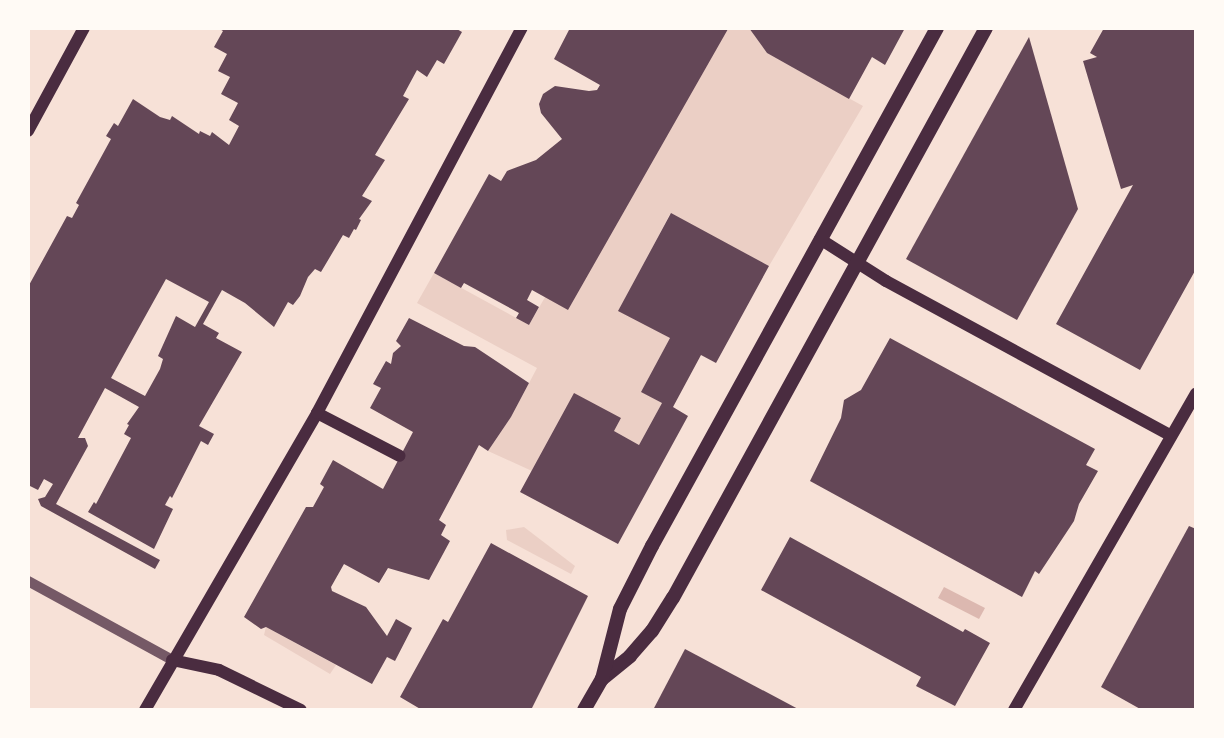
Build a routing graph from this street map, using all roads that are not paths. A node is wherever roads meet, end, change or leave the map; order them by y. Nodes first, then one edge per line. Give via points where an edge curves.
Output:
1 (84, 28) edge
2 (522, 28) edge
3 (937, 28) edge
4 (986, 28) edge
5 (28, 131) edge
6 (820, 239) junction
7 (857, 264) junction
8 (1196, 394) edge
9 (317, 413) junction
10 (1171, 436) junction
11 (400, 456) dead end
12 (28, 581) edge
13 (172, 660) junction
14 (602, 679) junction
15 (145, 710) edge
16 (301, 710) edge
17 (584, 710) edge
18 (1014, 710) edge

1 - 5 main road
2 - 9 main road
3 - 6 main road
4 - 7 main road
6 - 7 main road
6 - 14 main road via 625,598
7 - 10 main road
7 - 14 main road via 673,598 652,631
8 - 10 main road
9 - 11 main road
9 - 13 main road
10 - 18 main road
12 - 13 street
13 - 15 main road
13 - 16 main road via 219,670
14 - 17 main road

